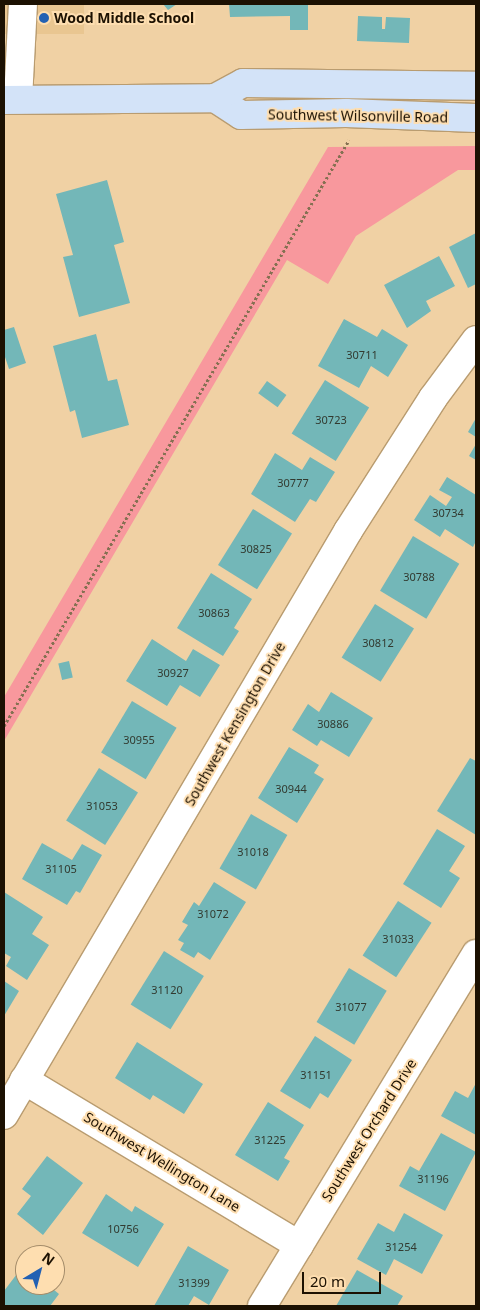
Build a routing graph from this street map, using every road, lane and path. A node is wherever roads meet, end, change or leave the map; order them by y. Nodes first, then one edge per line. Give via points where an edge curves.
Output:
1 (22, 4) edge
2 (476, 86) edge
3 (215, 98) junction
4 (11, 100) edge
5 (476, 118) edge
6 (349, 139) dead end
7 (476, 340) edge
8 (4, 726) edge
9 (476, 954) edge
10 (24, 1080) junction
11 (4, 1115) edge
12 (299, 1245) junction
13 (262, 1306) edge

1 - 4 street
2 - 3 main road via 243,83
3 - 4 main road
3 - 5 main road, Southwest Wilsonville Road via 241,115 346,113
6 - 8 path
7 - 10 street, Southwest Kensington Drive via 433,398 348,530 185,812
9 - 12 street, Southwest Orchard Drive
10 - 11 street, Southwest Kensington Drive
10 - 12 street, Southwest Wellington Lane
12 - 13 street, Southwest Orchard Drive

